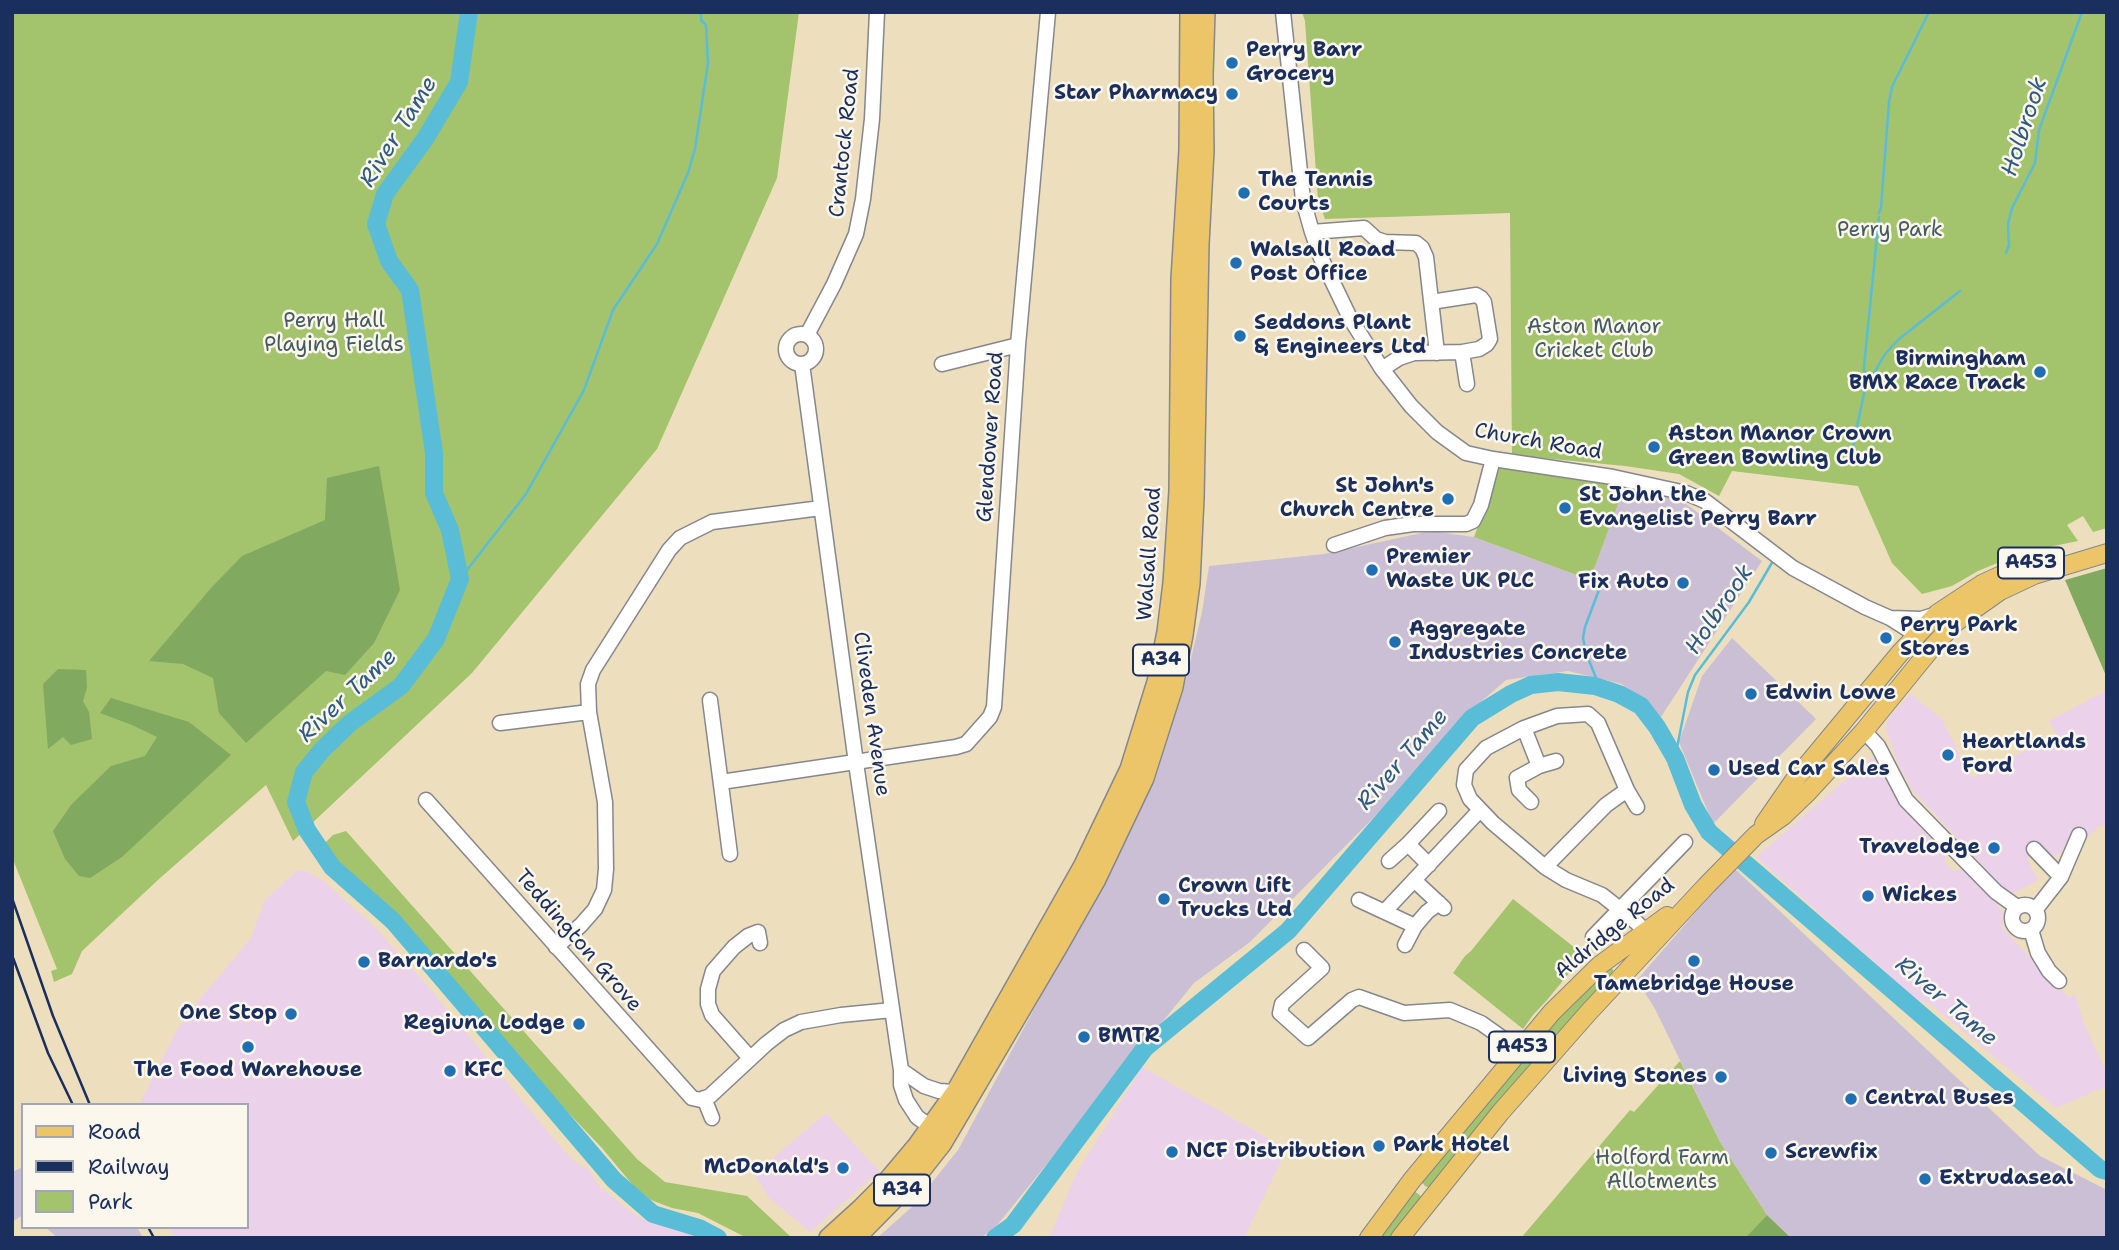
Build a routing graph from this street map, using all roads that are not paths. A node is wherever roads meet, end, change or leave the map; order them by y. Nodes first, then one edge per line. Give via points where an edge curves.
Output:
1 (877, 12) edge
2 (1048, 12) edge
3 (1190, 12) edge
4 (1205, 12) edge
5 (1283, 12) edge
6 (1312, 232) junction
7 (1431, 302) junction
8 (807, 335) junction
9 (1018, 345) junction
10 (1462, 352) junction
11 (1437, 353) junction
12 (802, 364) junction
13 (942, 364) dead end
14 (1382, 369) junction
15 (1467, 384) dead end
16 (1493, 459) junction
17 (821, 508) junction
18 (2107, 541) edge
19 (1334, 545) dead end
20 (2107, 553) edge
21 (1938, 613) junction
22 (1890, 618) junction
23 (1956, 622) junction
24 (1917, 635) junction
25 (709, 700) dead end
26 (589, 712) junction
27 (1848, 717) junction
28 (500, 723) dead end
29 (1524, 728) junction
30 (1864, 731) junction
31 (1556, 761) dead end
32 (856, 763) junction
33 (1539, 766) junction
34 (721, 782) junction
35 (1627, 790) junction
36 (426, 800) dead end
37 (1531, 802) dead end
38 (1637, 807) dead end
39 (1480, 810) junction
40 (1438, 811) dead end
41 (1756, 835) junction
42 (2080, 835) dead end
43 (1685, 842) dead end
44 (1408, 844) junction
45 (2034, 849) dead end
46 (730, 854) dead end
47 (1390, 861) dead end
48 (1429, 865) junction
49 (1545, 867) junction
50 (2061, 877) junction
51 (1414, 880) junction
52 (1706, 886) junction
53 (1359, 900) dead end
54 (2017, 907) junction
55 (1620, 909) junction
56 (2035, 909) junction
57 (1385, 911) junction
58 (1415, 926) junction
59 (2031, 930) junction
60 (1646, 932) junction
61 (1592, 937) dead end
62 (760, 943) dead end
63 (1405, 945) dead end
64 (555, 947) junction
65 (1304, 950) dead end
66 (1612, 955) junction
67 (1628, 969) junction
68 (2059, 981) dead end
69 (892, 1010) junction
70 (999, 1047) junction
71 (1519, 1050) junction
72 (750, 1058) junction
73 (901, 1070) junction
74 (924, 1086) junction
75 (956, 1092) junction
76 (704, 1098) junction
77 (906, 1100) junction
78 (712, 1118) dead end
79 (931, 1128) junction
80 (829, 1238) edge
81 (855, 1238) edge
82 (1369, 1238) edge
83 (1400, 1238) edge

1 - 8 street, Crantock Road via 872,119 856,234
2 - 9 street, Glendower Road
3 - 75 highway, Walsall Road / A34 via 1179,491 1173,583 1157,682 1130,769 1083,867
4 - 70 highway, Walsall Road / A34 via 1194,510 1190,583 1175,674 1144,778 1096,879
5 - 6 street, Church Road via 1303,200
6 - 7 street via 1364,228 1385,242 1416,243 1426,257
6 - 14 street, Church Road via 1350,318
7 - 10 street via 1476,295 1484,302 1490,339 1479,349
7 - 11 street
8 - 12 street via 816,348 810,361
8 - 12 street via 797,334 787,343 788,357
9 - 13 street
9 - 32 street, Glendower Road via 994,707 966,744
10 - 11 street
10 - 15 street
11 - 14 street via 1406,355
12 - 17 street, Cliveden Avenue
14 - 16 street, Church Road via 1437,432 1466,453
16 - 19 street via 1473,521 1385,528
16 - 22 street, Church Road via 1613,477 1706,501 1793,568
17 - 26 street via 712,523 680,538 593,670 588,684
17 - 32 street, Cliveden Avenue
18 - 21 main road, Aldridge Road / A453 via 2021,566
20 - 23 main road, Aldridge Road / A453 via 2035,575 2000,591
21 - 22 street, Church Road via 1921,619
21 - 24 main road, Aldridge Road / A453
22 - 24 street, Church Road
23 - 24 main road via 1925,637
23 - 30 main road, Aldridge Road / A453
24 - 27 main road, Aldridge Road / A453
25 - 34 street
26 - 28 street
26 - 64 street via 605,802 604,890 595,909
27 - 30 main road
27 - 41 main road, Aldridge Road / A453
29 - 33 street
29 - 35 street via 1557,716 1588,714 1598,723
29 - 39 street via 1486,748 1466,770 1464,785
30 - 41 main road, Aldridge Road / A453 via 1808,792
30 - 54 street via 1878,746 1906,800 1996,892
31 - 33 street
32 - 34 street, Glendower Road
32 - 69 street, Cliveden Avenue
33 - 37 street via 1517,778 1519,790
34 - 46 street
35 - 38 street
35 - 49 street
36 - 64 street, Teddington Grove
39 - 48 street
39 - 49 street
40 - 44 street
41 - 52 main road, Aldridge Road / A453
42 - 50 street
43 - 55 street
44 - 47 street
44 - 48 street
45 - 50 street
48 - 51 street
49 - 55 street
50 - 56 street
51 - 57 street
51 - 58 street via 1442,905 1427,912
52 - 60 main road, Aldridge Road / A453
52 - 67 main road, Aldridge Road / A453
53 - 57 street
54 - 56 street via 2026,904
54 - 59 street via 2012,914 2016,928
55 - 60 street
55 - 61 street
56 - 59 street via 2039,921
57 - 58 street
58 - 63 street
59 - 68 street via 2038,953
60 - 66 main road, Aldridge Road / A453
62 - 72 street via 758,932 748,936 701,989 712,1015
64 - 76 street, Teddington Grove via 681,1088 692,1098
65 - 71 street via 1322,968 1282,1004 1280,1013 1308,1038 1359,997 1404,1013 1450,1010 1481,1023
66 - 67 main road
66 - 71 main road, Aldridge Road / A453
67 - 83 main road, Aldridge Road / A453 via 1500,1113
69 - 72 street via 802,1022 784,1030
69 - 73 street, Cliveden Avenue
70 - 79 street, Walsall Road via 943,1127
70 - 81 highway, Walsall Road / A34 via 942,1143
71 - 82 main road, Aldridge Road / A453
72 - 76 street
73 - 74 street
73 - 77 street, Cliveden Avenue
74 - 75 street
74 - 77 street
75 - 79 highway, Walsall Road / A34
76 - 78 street
77 - 79 street
79 - 80 highway, Walsall Road / A34 via 881,1189

